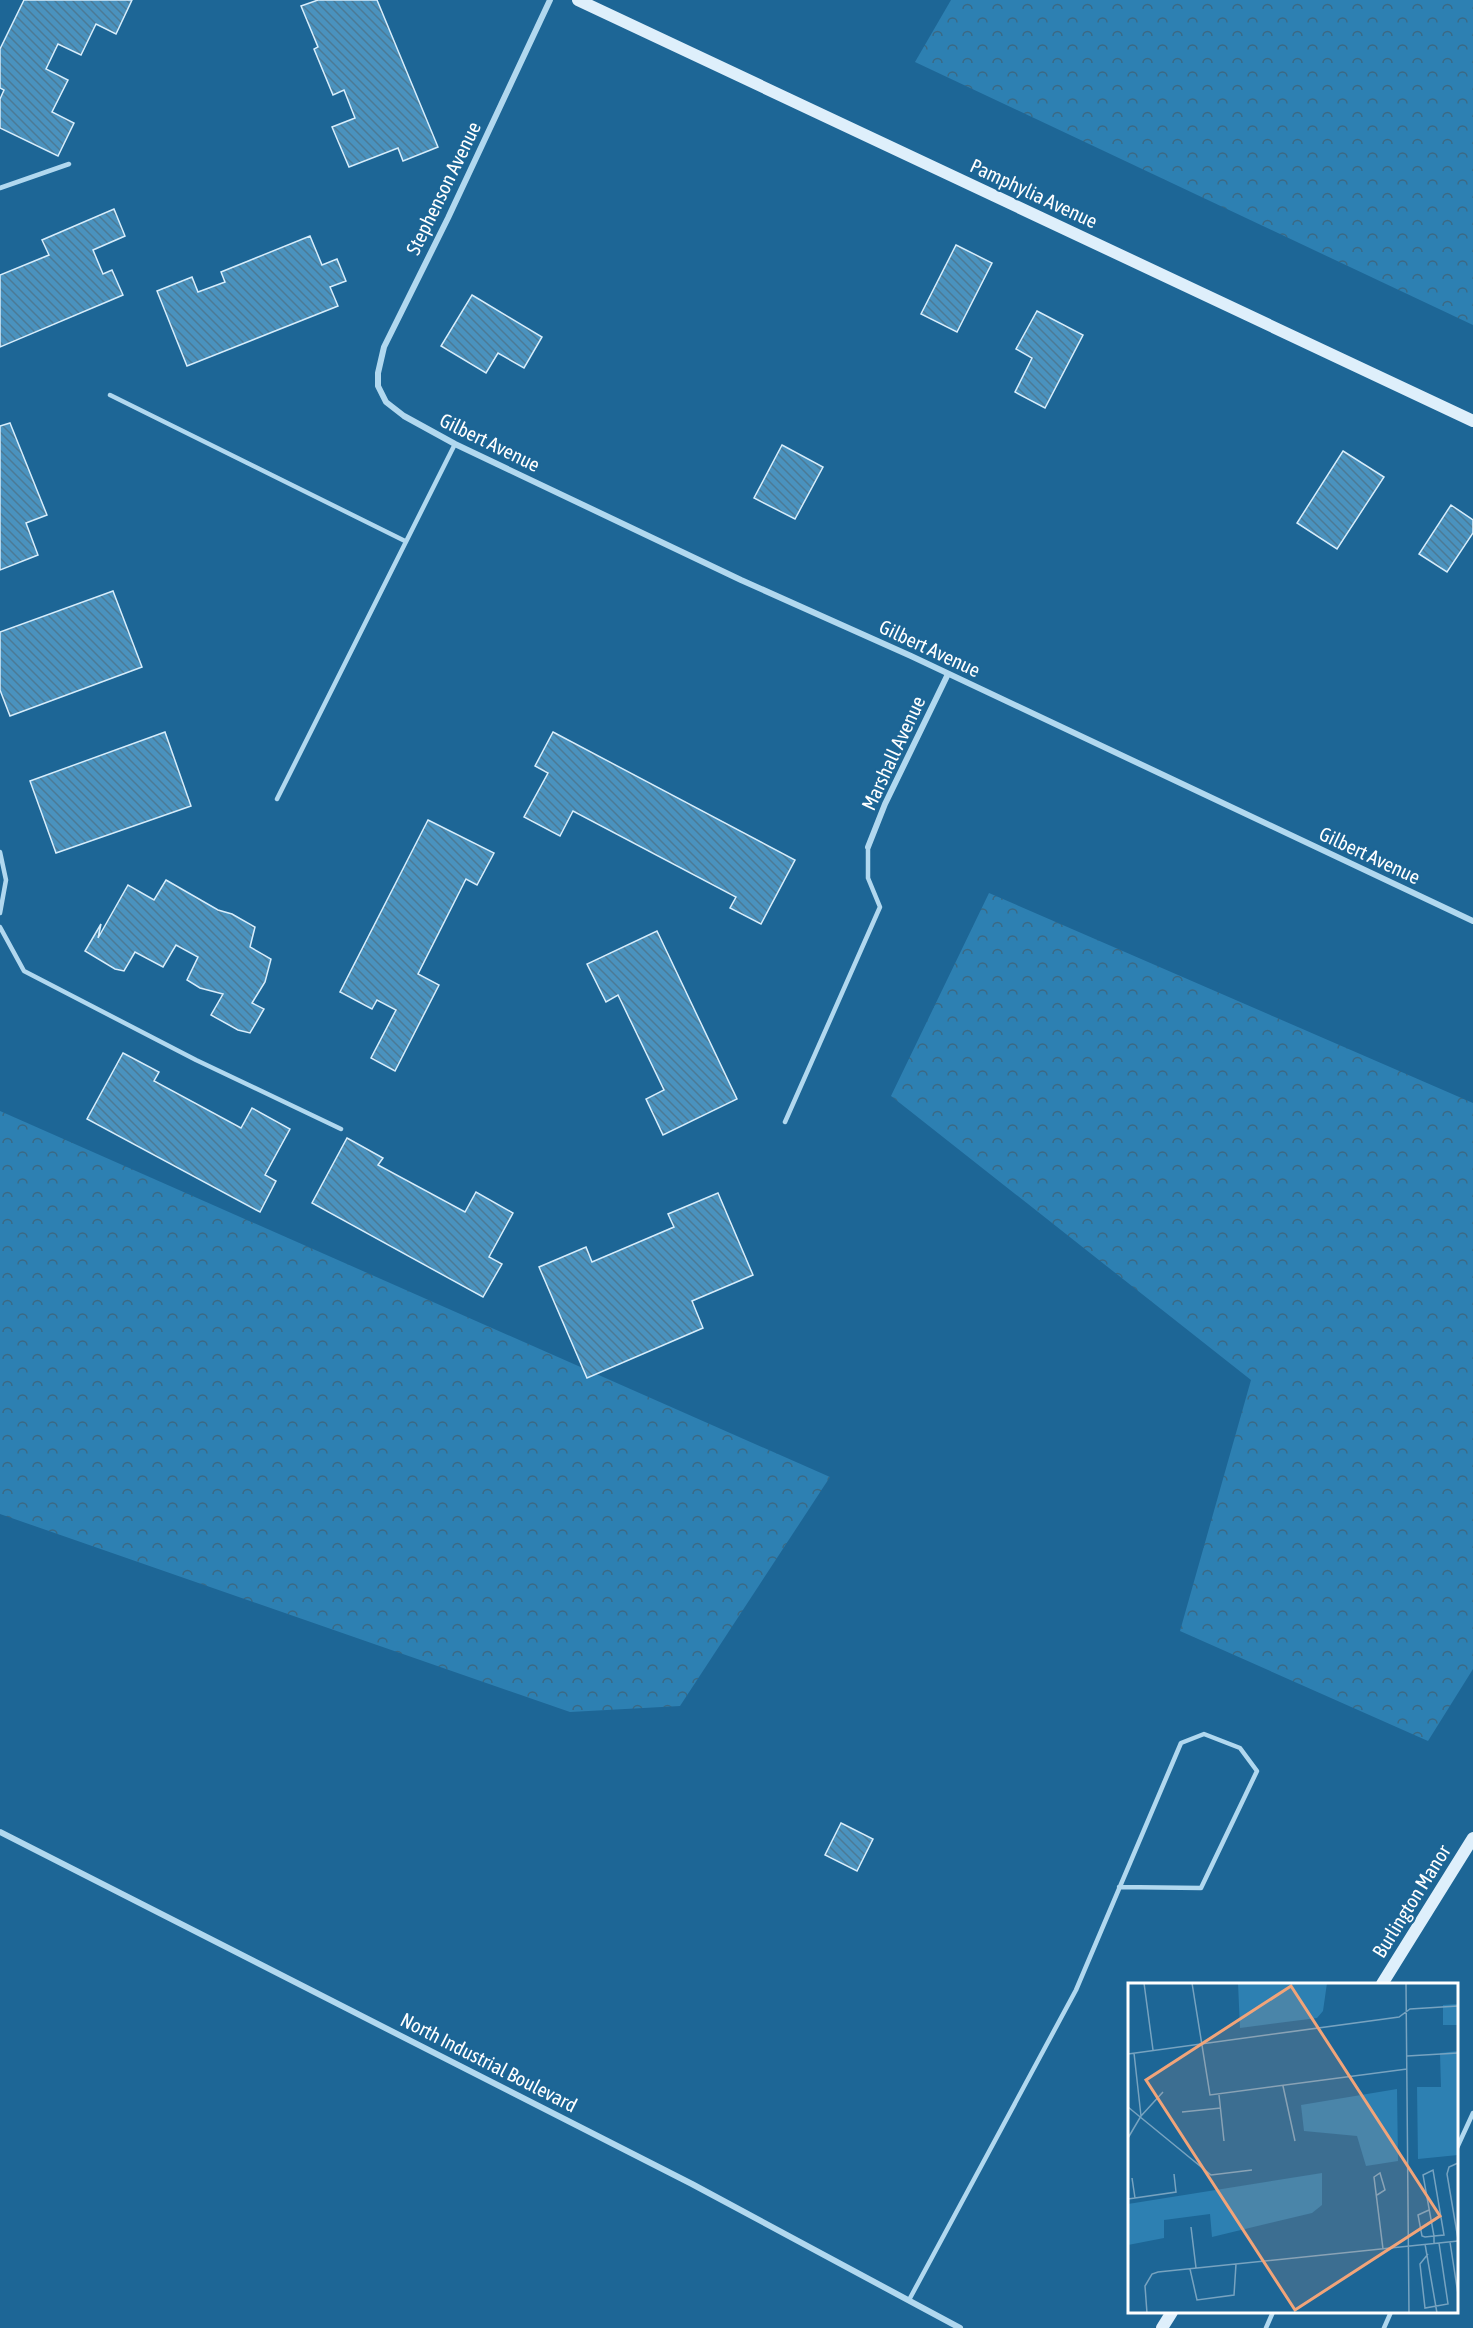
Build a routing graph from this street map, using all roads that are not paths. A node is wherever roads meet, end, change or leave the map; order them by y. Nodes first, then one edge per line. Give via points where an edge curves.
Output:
1 (550, 0) edge
2 (578, 0) edge
3 (69, 164) dead end
4 (0, 188) edge
5 (382, 393) joint
6 (110, 395) dead end
7 (1473, 422) edge
8 (455, 444) junction
9 (405, 542) junction
10 (948, 674) junction
11 (278, 799) dead end
12 (868, 846) joint
13 (0, 852) edge
14 (0, 913) edge
15 (1473, 921) edge
16 (0, 927) edge
17 (785, 1122) dead end
18 (340, 1129) dead end
19 (0, 1832) edge
20 (1473, 1838) edge
21 (1119, 1887) junction
22 (1383, 1983) edge
23 (1473, 2113) edge
24 (1458, 2146) edge
25 (909, 2300) junction
26 (1171, 2313) edge
27 (1273, 2313) edge
28 (1391, 2313) edge
29 (960, 2328) edge
30 (1162, 2328) edge
31 (1266, 2328) edge
32 (1384, 2328) edge

1 - 5 street, Stephenson Avenue via 384,347 378,373
2 - 7 street, Pamphylia Avenue
3 - 4 lane
5 - 8 street, Gilbert Avenue via 386,402 404,416
6 - 9 lane
8 - 9 lane
8 - 10 street, Gilbert Avenue
9 - 11 lane
10 - 12 street, Marshall Avenue
10 - 15 street, Gilbert Avenue
12 - 17 lane via 868,878 880,907
13 - 14 lane via 6,880
16 - 18 lane via 24,971
19 - 25 street, North Industrial Boulevard via 692,2184
20 - 22 street, Burlington Manor
21 - 21 lane via 1181,1743 1204,1734 1240,1748 1257,1771 1201,1888
21 - 25 lane via 1076,1990
23 - 24 lane
25 - 29 street, North Industrial Boulevard
26 - 30 street
27 - 31 lane
28 - 32 lane

